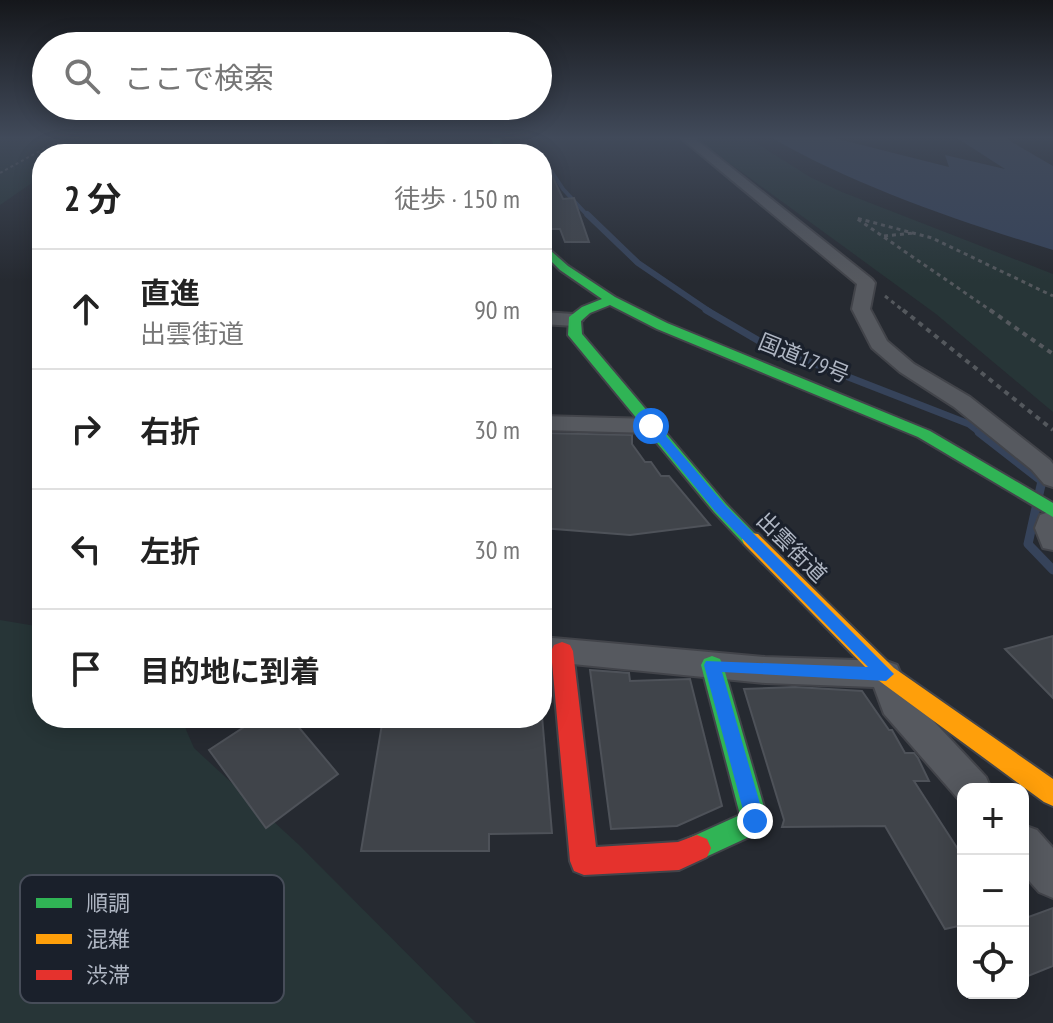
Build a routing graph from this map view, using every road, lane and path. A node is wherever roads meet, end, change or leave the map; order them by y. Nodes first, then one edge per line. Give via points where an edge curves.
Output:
1 (746, 186) edge
2 (915, 232) junction
3 (883, 237) junction
4 (552, 256) edge
5 (866, 283) junction
6 (1053, 296) edge
7 (611, 300) junction
8 (552, 319) edge
9 (574, 320) junction
10 (1053, 354) edge
11 (552, 423) edge
12 (651, 426) junction
13 (1053, 430) edge
14 (1053, 479) edge
15 (1052, 524) edge
16 (552, 650) edge
17 (712, 665) junction
18 (886, 674) junction
19 (968, 783) edge
20 (1053, 794) edge
21 (1029, 851) edge
22 (1053, 878) edge

1 - 5 street
2 - 3 path
2 - 3 path via 856,218
2 - 6 path
3 - 10 path
4 - 7 main road, 国道179号
5 - 13 path
5 - 14 street via 861,309 879,344 962,402
7 - 9 main road
7 - 15 main road, 国道179号 via 924,434
8 - 9 street
9 - 12 main road, 出雲街道 via 575,335
11 - 12 street
12 - 18 main road, 出雲街道 via 720,508
16 - 17 street
16 - 17 main road via 584,861 679,856 755,821
17 - 18 street
18 - 19 street via 896,704
18 - 20 main road, 出雲街道
21 - 22 street

